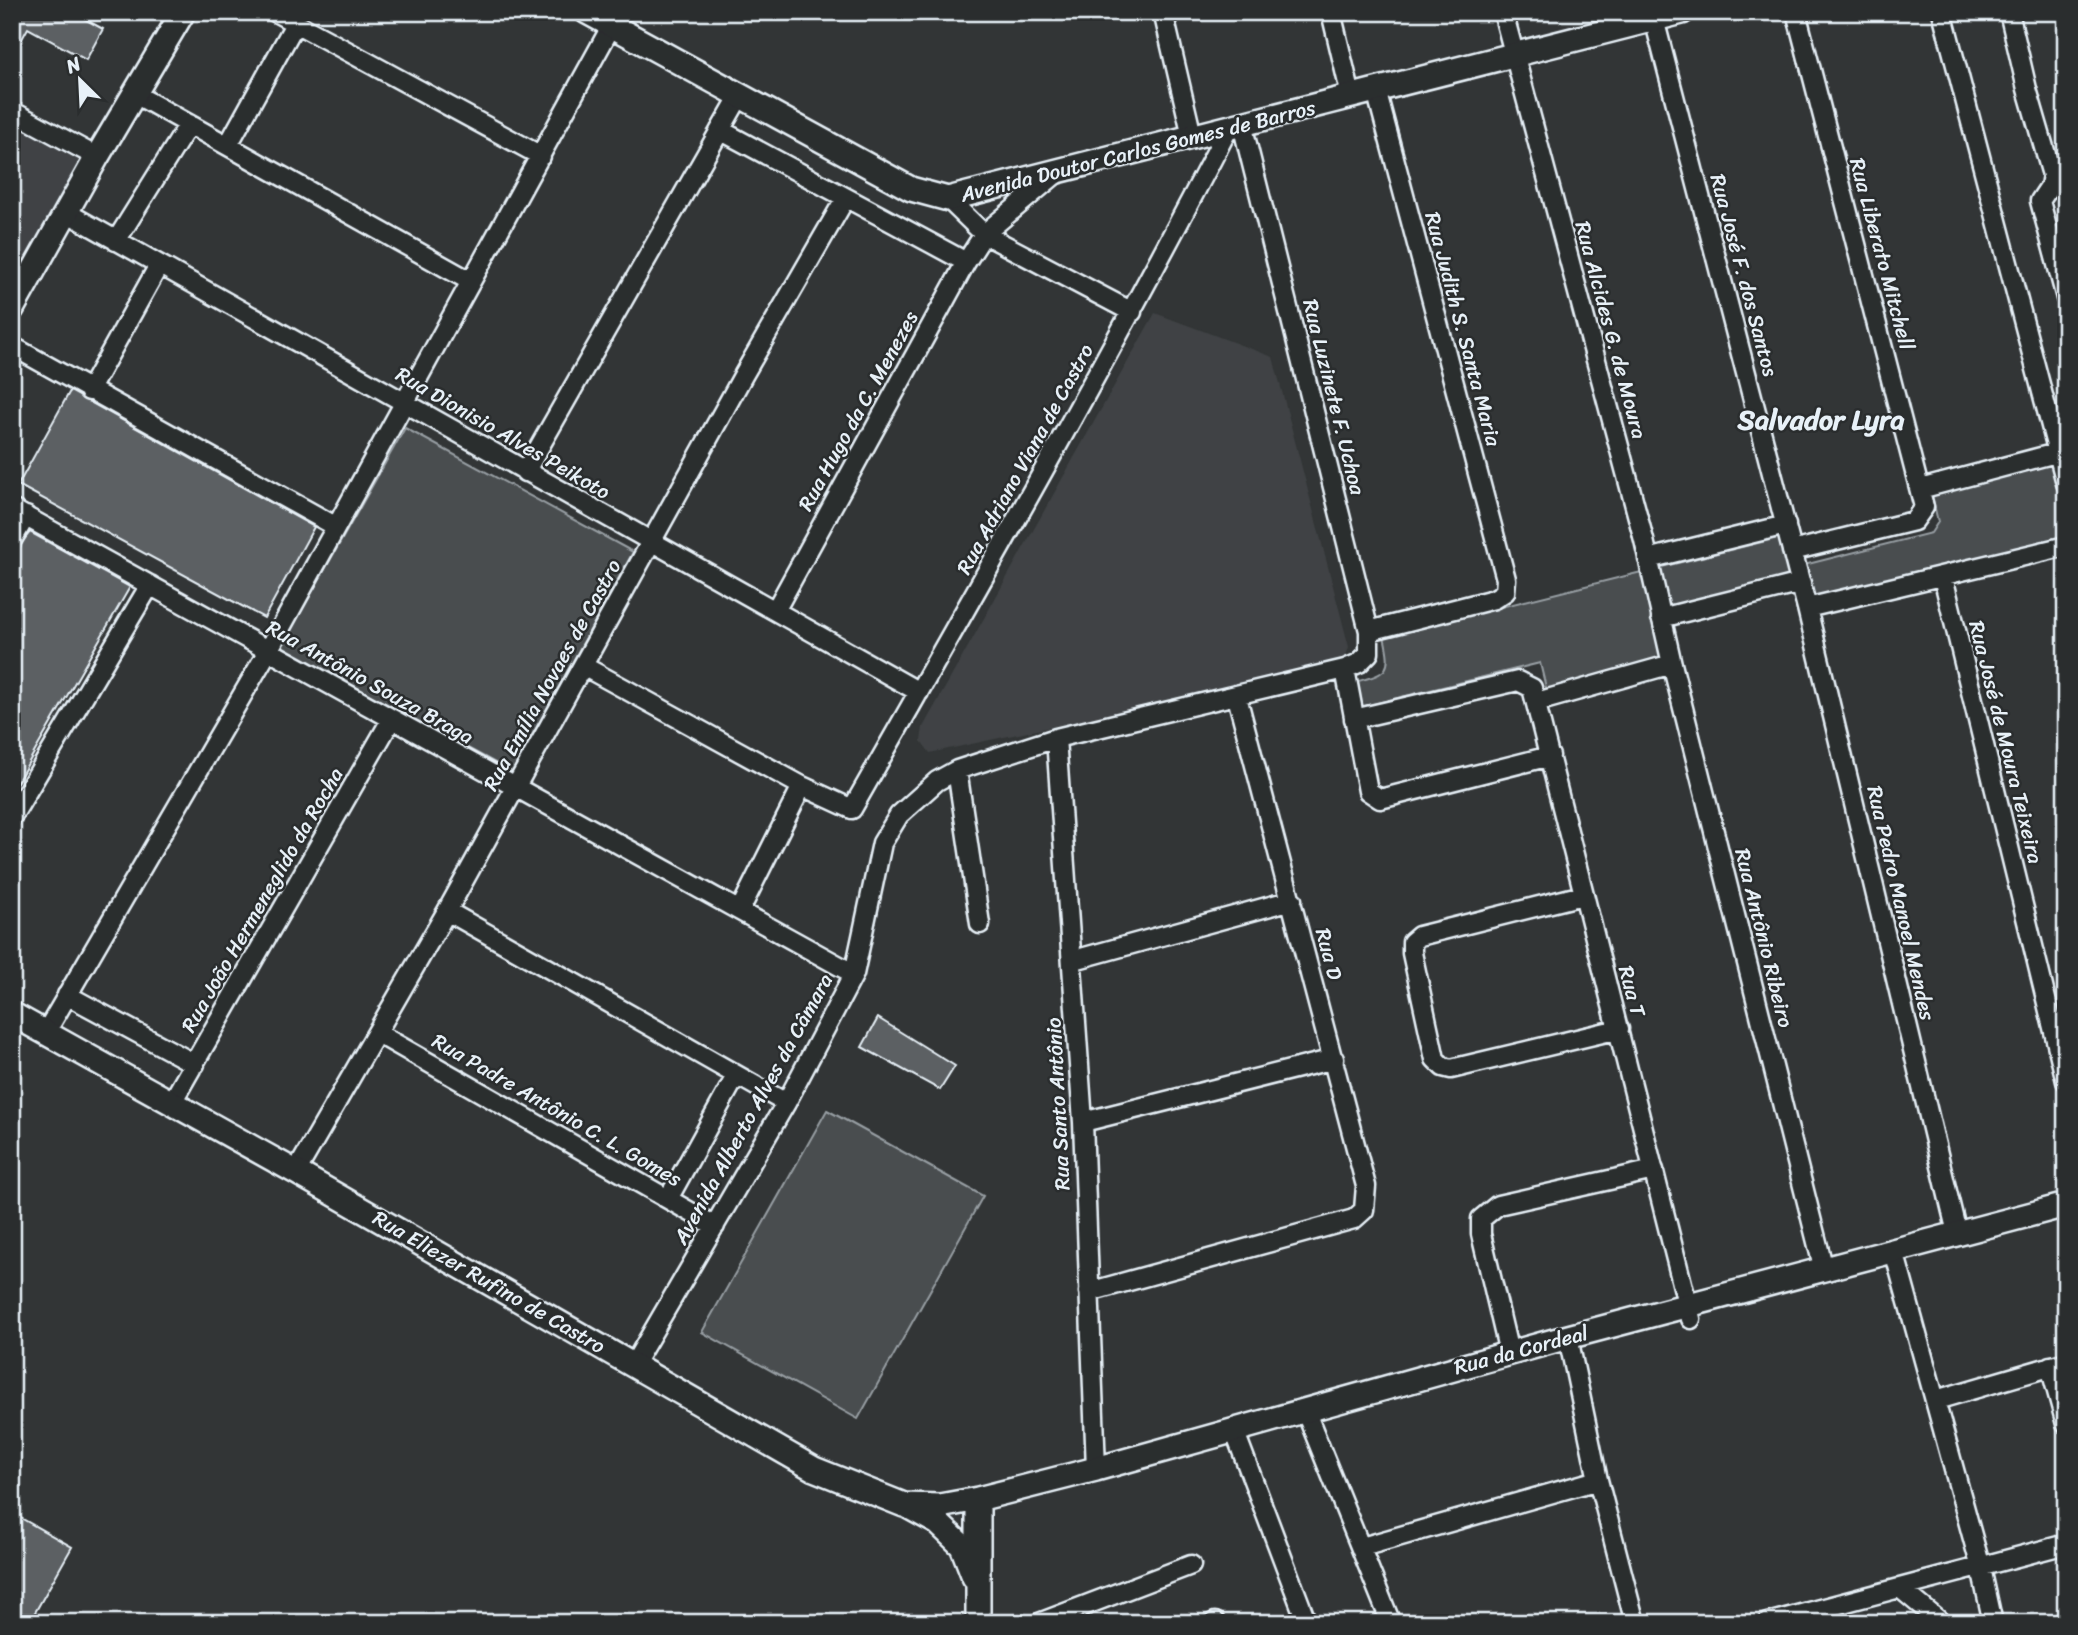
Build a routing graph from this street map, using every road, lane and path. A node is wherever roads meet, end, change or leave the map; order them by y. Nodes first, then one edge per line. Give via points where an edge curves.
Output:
1 (183, 12) edge
2 (275, 12) edge
3 (587, 12) edge
4 (1163, 12) edge
5 (1331, 12) edge
6 (1503, 12) edge
7 (1796, 12) edge
8 (1942, 12) edge
9 (2008, 12) edge
10 (1680, 13) edge
11 (1654, 19) junction
12 (295, 24) junction
13 (612, 25) junction
14 (1514, 55) junction
15 (1376, 90) junction
16 (135, 94) junction
17 (1351, 96) junction
18 (739, 97) junction
19 (12, 111) edge
20 (189, 124) junction
21 (1235, 126) junction
22 (720, 130) junction
23 (1192, 136) junction
24 (228, 145) junction
25 (541, 156) junction
26 (97, 157) junction
27 (1058, 172) junction
28 (845, 199) junction
29 (948, 199) junction
30 (66, 212) junction
31 (984, 234) junction
32 (116, 240) junction
33 (966, 262) junction
34 (159, 265) junction
35 (470, 281) junction
36 (2065, 293) edge
37 (12, 309) edge
38 (1132, 312) junction
39 (12, 346) edge
40 (89, 391) junction
41 (404, 402) junction
42 (2058, 430) edge
43 (2056, 453) junction
44 (525, 472) junction
45 (2066, 483) edge
46 (1920, 489) junction
47 (19, 512) edge
48 (1786, 524) junction
49 (335, 526) junction
50 (12, 540) edge
51 (651, 543) junction
52 (2066, 546) edge
53 (1792, 551) junction
54 (1648, 559) junction
55 (1942, 577) junction
56 (1801, 583) junction
57 (150, 585) junction
58 (1807, 608) junction
59 (775, 611) junction
60 (1661, 618) junction
61 (1369, 631) junction
62 (268, 651) junction
63 (1672, 664) junction
64 (585, 667) junction
65 (1345, 669) junction
66 (919, 692) junction
67 (1534, 695) junction
68 (1237, 697) junction
69 (391, 719) junction
70 (1354, 719) junction
71 (1056, 738) junction
72 (1550, 756) junction
73 (957, 770) junction
74 (802, 786) junction
75 (515, 788) junction
76 (12, 817) edge
77 (1583, 895) junction
78 (1292, 900) junction
79 (740, 910) junction
80 (447, 911) junction
81 (980, 924) dead end
82 (1074, 960) junction
83 (853, 974) junction
84 (67, 995) junction
85 (12, 1013) edge
86 (1619, 1029) junction
87 (46, 1032) junction
88 (377, 1032) junction
89 (1334, 1059) junction
90 (195, 1064) junction
91 (736, 1076) junction
92 (2066, 1080) edge
93 (172, 1102) junction
94 (786, 1103) junction
95 (1083, 1122) junction
96 (1654, 1170) junction
97 (296, 1172) junction
98 (668, 1199) junction
99 (2066, 1205) edge
100 (715, 1227) junction
101 (1957, 1233) junction
102 (1894, 1251) junction
103 (1824, 1270) junction
104 (1089, 1293) junction
105 (1690, 1312) junction
106 (1568, 1337) junction
107 (1509, 1353) junction
108 (634, 1364) junction
109 (2058, 1364) edge
110 (1936, 1400) junction
111 (1305, 1410) junction
112 (2066, 1424) edge
113 (1234, 1430) junction
114 (1096, 1469) junction
115 (1598, 1480) junction
116 (978, 1499) junction
117 (904, 1505) junction
118 (2066, 1544) edge
119 (1362, 1547) junction
120 (1191, 1565) dead end
121 (1981, 1568) junction
122 (978, 1589) junction
123 (1901, 1589) junction
124 (978, 1623) edge
125 (1039, 1623) edge
126 (1307, 1623) edge
127 (1391, 1623) edge
128 (1635, 1623) edge
129 (1767, 1623) edge
130 (1942, 1623) edge
131 (1993, 1623) edge

1 - 16 street
2 - 12 street
3 - 13 street, Avenida Doutor Carlos Gomes de Barros
4 - 23 street
5 - 17 street
6 - 14 street, Rua Alcides G. de Moura
7 - 46 street, Rua Liberato Mitchell
8 - 42 street
9 - 36 street via 2052,175 2040,201
10 - 11 street, Avenida Doutor Carlos Gomes de Barros
11 - 14 street, Avenida Doutor Carlos Gomes de Barros
11 - 48 street, Rua José F. dos Santos
12 - 24 street
12 - 25 street
13 - 18 street, Avenida Doutor Carlos Gomes de Barros
13 - 25 street
14 - 15 street, Avenida Doutor Carlos Gomes de Barros
14 - 54 street, Rua Alcides G. de Moura
15 - 17 street, Avenida Doutor Carlos Gomes de Barros
15 - 61 street, Rua Judith S. Santa Maria via 1506,579 1505,592 1494,600
16 - 20 street
16 - 26 street
17 - 21 street, Avenida Doutor Carlos Gomes de Barros
18 - 22 street
18 - 29 street, Avenida Doutor Carlos Gomes de Barros via 911,189
19 - 26 street
20 - 24 street
20 - 32 street
21 - 23 street, Avenida Doutor Carlos Gomes de Barros
21 - 38 street, Rua Adriano Viana de Castro
21 - 61 street, Rua Luzinete F. Uchoa
22 - 28 street
22 - 44 street
23 - 27 street, Avenida Doutor Carlos Gomes de Barros
24 - 35 street
25 - 35 street
26 - 30 street
27 - 29 street, Avenida Doutor Carlos Gomes de Barros
27 - 31 street, Rua Hugo da C. Menezes
28 - 33 street
28 - 51 street, Rua Emília Novaes de Castro
29 - 31 street
30 - 32 street, Rua Dionisio Alves Peikoto
30 - 37 street
31 - 33 street, Rua Hugo da C. Menezes
31 - 38 street
32 - 34 street, Rua Dionisio Alves Peikoto
33 - 59 street, Rua Hugo da C. Menezes
34 - 40 street
34 - 41 street, Rua Dionisio Alves Peikoto
35 - 41 street
38 - 66 street, Rua Adriano Viana de Castro
39 - 40 street
40 - 49 street
41 - 44 street, Rua Dionisio Alves Peikoto
41 - 49 street
42 - 43 street
43 - 45 street
43 - 46 street
44 - 51 street, Rua Dionisio Alves Peikoto
46 - 53 street, Rua Liberato Mitchell via 1924,507 1914,521
47 - 50 street
47 - 57 street, Rua Antônio Souza Braga
48 - 53 street, Rua José F. dos Santos
48 - 54 street
49 - 62 street
51 - 59 street, Rua Dionisio Alves Peikoto
51 - 64 street, Rua Emília Novaes de Castro
52 - 55 street
53 - 56 street, Rua José F. dos Santos
54 - 60 street, Rua Alcides G. de Moura
55 - 58 street
55 - 92 street, Rua José de Moura Teixeira
56 - 58 street, Rua Pedro Manoel Mendes
56 - 60 street
57 - 62 street, Rua Antônio Souza Braga
57 - 76 street
58 - 101 street, Rua Pedro Manoel Mendes
59 - 66 street, Rua Dionisio Alves Peikoto
60 - 63 street, Rua Antônio Ribeiro
61 - 65 street via 1368,653
62 - 69 street, Rua Antônio Souza Braga
62 - 84 street
63 - 67 street
63 - 103 street, Rua Antônio Ribeiro
64 - 74 street
64 - 75 street, Rua Emília Novaes de Castro
65 - 68 street, Avenida Alberto Alves da Câmara
65 - 70 street
66 - 74 street, Rua Adriano Viana de Castro via 852,809
67 - 70 street via 1518,681
67 - 72 street, Rua T
68 - 71 street, Avenida Alberto Alves da Câmara
68 - 78 street, Rua D
69 - 75 street, Rua Antônio Souza Braga
69 - 90 street, Rua João Hermeneglido da Rocha
70 - 72 street via 1368,791 1380,799
71 - 73 street, Avenida Alberto Alves da Câmara
71 - 82 street, Rua Santo Antônio
72 - 77 street, Rua T
73 - 81 street
73 - 83 street, Avenida Alberto Alves da Câmara via 937,781 899,815 882,843
74 - 79 street
75 - 79 street, Rua Antônio Souza Braga
75 - 80 street, Rua Emília Novaes de Castro
77 - 86 street, Rua T
77 - 86 street via 1419,936 1412,942 1435,1059 1451,1069
78 - 82 street
78 - 89 street, Rua D
79 - 83 street, Rua Antônio Souza Braga
80 - 88 street, Rua Emília Novaes de Castro
80 - 91 street
82 - 95 street, Rua Santo Antônio
83 - 94 street, Avenida Alberto Alves da Câmara
84 - 87 street
84 - 90 street
85 - 87 street, Rua Eliezer Rufino de Castro
86 - 96 street, Rua T
87 - 93 street, Rua Eliezer Rufino de Castro
88 - 97 street, Rua Emília Novaes de Castro
88 - 98 street, Rua Padre Antônio C. L. Gomes
89 - 95 street
89 - 104 street, Rua D via 1366,1186 1364,1210 1354,1219
90 - 93 street, Rua João Hermeneglido da Rocha
91 - 94 street
91 - 98 street
93 - 97 street, Rua Eliezer Rufino de Castro
94 - 100 street, Avenida Alberto Alves da Câmara
95 - 104 street, Rua Santo Antônio
96 - 105 street, Rua T
96 - 107 street via 1498,1205 1481,1219
97 - 108 street, Rua Eliezer Rufino de Castro
98 - 100 street, Rua Padre Antônio C. L. Gomes
99 - 101 street, Rua da Cordeal
100 - 108 street, Avenida Alberto Alves da Câmara
101 - 102 street, Rua da Cordeal
102 - 103 street, Rua da Cordeal
102 - 110 street
103 - 105 street, Rua da Cordeal
104 - 114 street, Rua Santo Antônio
105 - 106 street, Rua da Cordeal
106 - 107 street, Rua da Cordeal
106 - 115 street
107 - 111 street, Rua da Cordeal
108 - 117 street, Rua Eliezer Rufino de Castro via 814,1469
109 - 110 street
109 - 112 street
110 - 121 street
111 - 113 street, Rua da Cordeal
111 - 119 street
113 - 114 street, Rua da Cordeal
113 - 126 street
114 - 116 street, Rua da Cordeal
115 - 119 street
115 - 128 street
116 - 117 street, Rua Eliezer Rufino de Castro via 940,1506
116 - 122 street
117 - 122 street via 938,1523 962,1546
118 - 121 street
119 - 127 street
120 - 125 street
121 - 123 street
121 - 131 street
122 - 124 street
123 - 129 street
123 - 130 street

